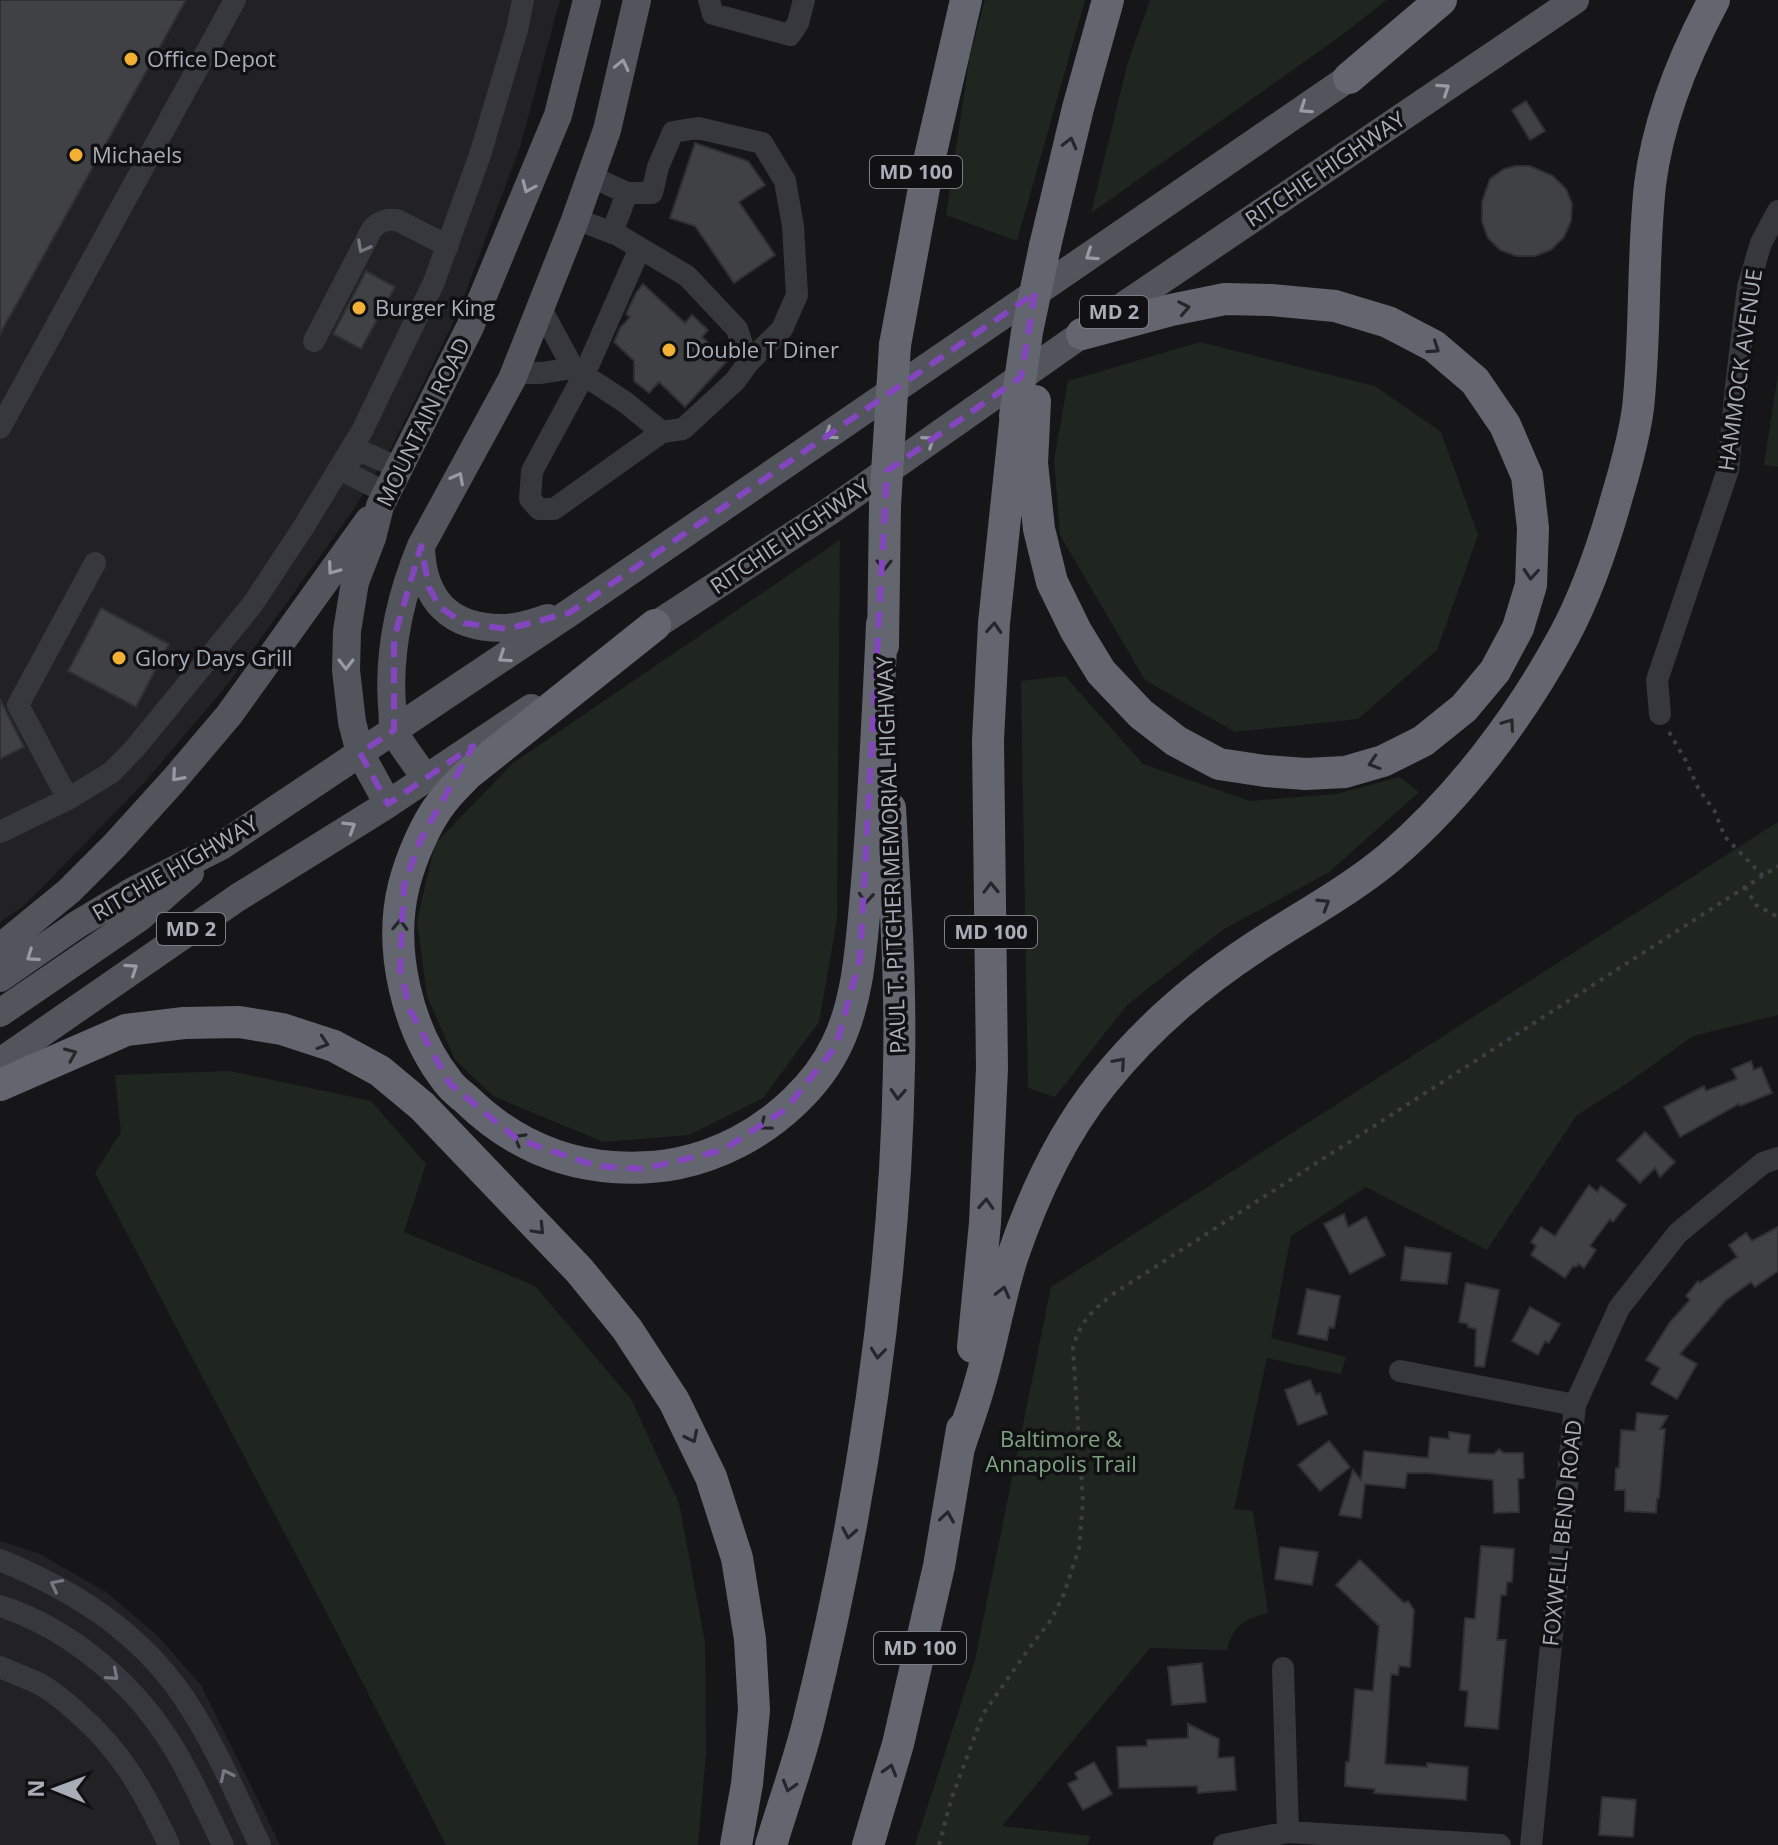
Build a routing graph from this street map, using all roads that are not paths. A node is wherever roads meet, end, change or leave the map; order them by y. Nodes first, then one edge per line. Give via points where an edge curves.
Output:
1 (235, 0) edge
2 (523, 0) edge
3 (587, 0) edge
4 (637, 0) edge
5 (709, 0) edge
6 (804, 0) edge
7 (947, 0) edge
8 (966, 0) edge
9 (1108, 0) edge
10 (1441, 0) edge
11 (1461, 0) edge
12 (1575, 0) edge
13 (1714, 0) edge
14 (1349, 78) junction
15 (590, 176) junction
16 (627, 193) junction
17 (1778, 211) edge
18 (576, 219) junction
19 (612, 233) junction
20 (448, 246) junction
21 (640, 248) junction
22 (540, 307) junction
23 (1082, 334) junction
24 (314, 341) dead end
25 (895, 345) junction
26 (748, 363) junction
27 (579, 371) junction
28 (515, 373) junction
29 (1025, 409) junction
30 (0, 428) edge
31 (662, 432) junction
32 (346, 459) junction
33 (388, 489) junction
34 (421, 546) junction
35 (95, 563) dead end
36 (569, 613) junction
37 (882, 624) junction
38 (655, 625) junction
39 (1660, 714) road end
40 (394, 730) junction
41 (360, 753) junction
42 (425, 778) junction
43 (68, 799) junction
44 (388, 804) junction
45 (0, 832) edge
46 (221, 846) junction
47 (0, 951) edge
48 (0, 978) edge
49 (0, 1013) edge
50 (0, 1062) edge
51 (0, 1085) edge
52 (1778, 1158) edge
53 (1400, 1371) dead end
54 (1575, 1405) junction
55 (959, 1448) junction
56 (0, 1560) edge
57 (0, 1606) edge
58 (0, 1667) edge
59 (1283, 1668) dead end
60 (1288, 1832) junction
61 (169, 1845) edge
62 (223, 1845) edge
63 (260, 1845) edge
64 (736, 1845) edge
65 (771, 1845) edge
66 (868, 1845) edge
67 (1224, 1845) edge
68 (1500, 1845) edge
69 (1531, 1845) edge

1 - 30 street
2 - 20 street via 501,87
3 -> 33 main road, MOUNTAIN ROAD via 558,115 470,327
15 -> 4 main road via 607,130
5 - 6 street via 713,14 790,35
7 - 25 highway, PAUL T. PITCHER MEMORIAL HIGHWAY / MD 100 via 917,159
8 - 25 highway
29 -> 9 highway, MD 100, bridge via 1027,332
10 - 14 highway
11 - 14 main road, RITCHIE HIGHWAY / MD 2
23 -> 12 main road, RITCHIE HIGHWAY / MD 2
55 -> 13 highway via 1011,1260 1034,1200 1061,1143 1101,1086 1150,1029 1203,984 1333,899 1438,811 1525,701 1565,634 1600,556 1637,413 1649,198 1660,135 1675,84
14 -> 36 main road, RITCHIE HIGHWAY / MD 2
15 - 16 street
15 - 18 main road
16 - 19 street
16 - 26 street via 652,193 673,132 698,128 762,143 785,181 797,295 782,329
17 - 39 street, HAMMOCK AVENUE via 1761,243 1748,287 1728,470 1657,680
18 - 19 street
18 - 22 main road
19 - 21 street
20 -> 24 street via 397,220 379,222
20 - 32 street
21 - 26 street via 687,276 737,329
21 - 27 street
22 - 27 street
22 - 28 main road
23 -> 29 highway via 1225,299 1271,300 1335,306 1388,322 1434,346 1475,381 1505,425 1527,476 1533,528 1531,585 1518,628 1495,671 1464,708 1423,741 1345,772 1306,774 1219,764 1176,741 1101,672 1052,582 1039,529
38 -> 23 main road, RITCHIE HIGHWAY / MD 2 via 830,511
25 -> 37 highway, PAUL T. PITCHER MEMORIAL HIGHWAY / MD 100, bridge
26 - 31 street via 683,429
27 - 28 street
27 - 31 street
27 - 31 street via 532,471 530,499 539,509 554,509
34 -> 28 main road
55 -> 29 highway, MD 100 via 985,1223 992,1068 988,740 994,623
32 - 33 street via 363,452
32 - 43 street via 228,636 112,772
33 -> 41 main road, MOUNTAIN ROAD via 355,582 347,631 348,697
33 -> 47 main road via 229,715 115,845
34 - 36 main road via 429,588 441,608 464,623 507,629
34 - 40 main road via 394,638
35 - 43 street via 18,705
36 -> 40 main road, RITCHIE HIGHWAY / MD 2
37 -> 38 highway via 860,959 851,1009 836,1046 786,1109 723,1150 643,1169 596,1166 517,1139 449,1083 410,1010 400,970 399,921 404,885 441,803 468,774
37 -> 65 highway, PAUL T. PITCHER MEMORIAL HIGHWAY / MD 100 via 898,933 892,1221 876,1375 846,1552 807,1726
38 - 42 main road, RITCHIE HIGHWAY / MD 2
40 - 41 main road, RITCHIE HIGHWAY / MD 2
40 - 42 main road
41 - 44 main road, MOUNTAIN ROAD
41 - 46 main road, RITCHIE HIGHWAY / MD 2
42 - 44 main road, RITCHIE HIGHWAY / MD 2
43 - 45 street
50 -> 44 main road, RITCHIE HIGHWAY / MD 2 via 237,898
46 -> 48 main road, RITCHIE HIGHWAY / MD 2 via 133,891
46 - 49 main road via 139,918
51 -> 64 highway via 126,1030 239,1022 334,1046 380,1071 422,1106 579,1270 627,1329 674,1401 711,1477 737,1558 750,1639 754,1710
52 - 54 street, FOXWELL BEND ROAD via 1763,1163 1678,1233 1619,1308
53 - 54 street
54 - 69 street, FOXWELL BEND ROAD
66 -> 55 highway, MD 100 via 898,1744 939,1566
63 -> 56 street via 207,1736 145,1651 73,1594
57 -> 62 street via 59,1633 122,1683 179,1756
58 - 61 street via 41,1685 94,1728 126,1765
59 - 60 street
60 - 67 street
60 - 68 street

